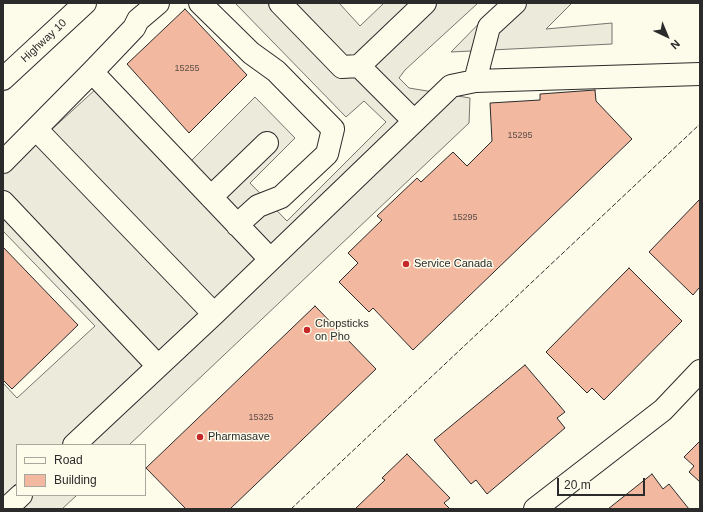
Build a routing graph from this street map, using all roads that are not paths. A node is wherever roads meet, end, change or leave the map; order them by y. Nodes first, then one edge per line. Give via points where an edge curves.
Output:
1 (85, 3) edge
2 (158, 3) edge
3 (200, 3) edge
4 (280, 3) edge
5 (425, 3) edge
6 (515, 3) edge
7 (359, 66) junction
8 (92, 72) junction
9 (700, 74) edge
10 (3, 79) edge
11 (475, 80) junction
12 (414, 122) junction
13 (36, 129) junction
14 (267, 143) dead end
15 (3, 162) edge
16 (211, 197) junction
17 (3, 202) edge
18 (237, 225) junction
19 (270, 259) junction
20 (214, 314) junction
21 (158, 366) junction
22 (700, 371) edge
23 (75, 444) edge
24 (20, 496) edge
25 (6, 509) edge
26 (535, 509) edge

1 - 10 main road, Highway 10
2 - 8 main road via 138,20 134,28
3 - 18 main road via 251,53 276,71 333,129 327,154 281,197 258,206
4 - 7 main road via 342,67
5 - 7 main road
6 - 11 main road via 490,27
7 - 12 main road
8 - 13 main road
8 - 16 main road
9 - 11 main road
11 - 12 main road via 451,86
12 - 19 main road
13 - 15 main road
13 - 20 main road
14 - 16 main road
16 - 18 main road
17 - 21 main road
18 - 19 main road
19 - 20 main road
20 - 21 main road
21 - 23 main road
22 - 26 main road via 663,410
24 - 25 main road

